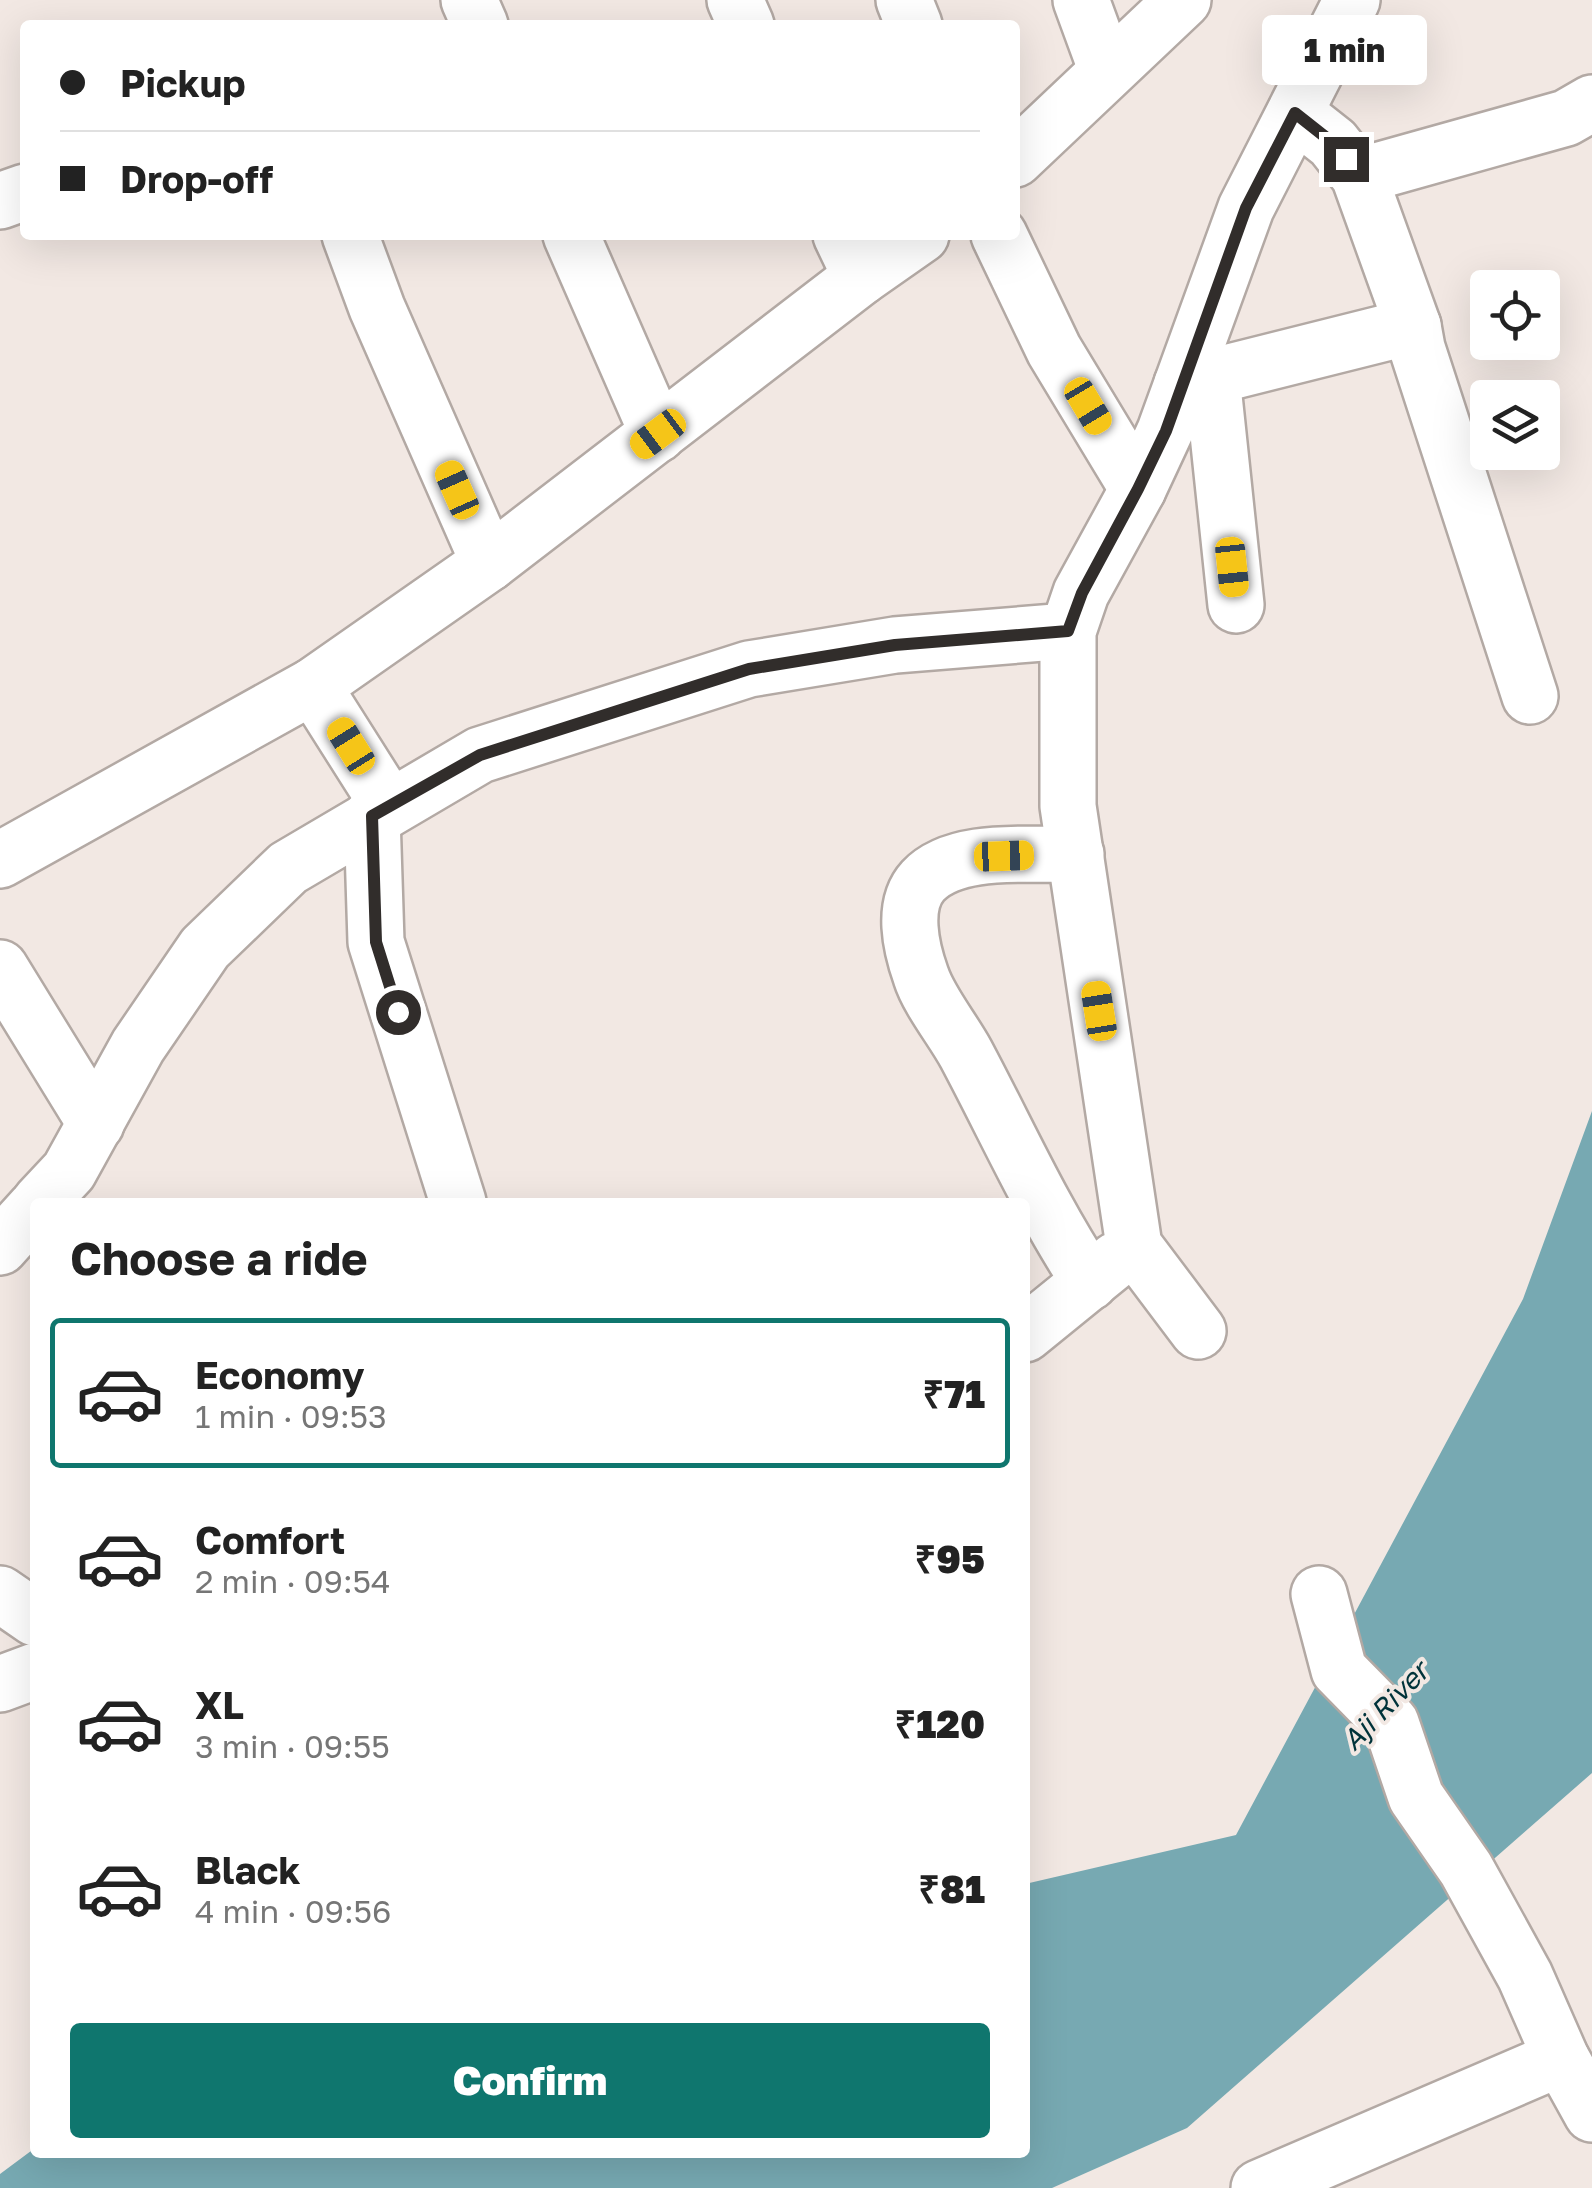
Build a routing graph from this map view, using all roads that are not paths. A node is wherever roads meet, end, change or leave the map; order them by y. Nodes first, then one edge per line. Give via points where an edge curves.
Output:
1 (1080, 0) edge
2 (1183, 0) edge
3 (1352, 0) edge
4 (1107, 70) junction
5 (1592, 104) edge
6 (1295, 113) junction
7 (1020, 154) edge
8 (1359, 176) junction
9 (352, 240) edge
10 (573, 240) edge
11 (904, 240) edge
12 (1001, 240) edge
13 (851, 256) edge
14 (1413, 326) junction
15 (1197, 380) junction
16 (658, 434) junction
17 (1138, 489) junction
18 (490, 563) junction
19 (1236, 606) dead end
20 (1068, 631) junction
21 (313, 686) junction
22 (1530, 696) dead end
23 (381, 811) junction
24 (1076, 854) junction
25 (0, 860) edge
26 (0, 968) edge
27 (96, 1124) junction
28 (44, 1198) edge
29 (457, 1198) edge
30 (30, 1213) edge
31 (0, 1246) edge
32 (1134, 1246) junction
33 (1090, 1282) junction
34 (1030, 1330) edge
35 (1198, 1331) dead end
36 (0, 1594) edge
37 (1319, 1594) dead end
38 (30, 1615) edge
39 (30, 1673) edge
40 (0, 1684) edge
41 (1562, 2058) junction
42 (1592, 2114) edge
43 (1258, 2188) edge

1 - 4 street
2 - 4 street
3 - 6 street
4 - 7 street
5 - 8 street via 1566,118
6 - 8 street via 1333,143
6 - 15 street via 1246,208
8 - 14 street
9 - 18 street
10 - 16 street
11 - 13 street
12 - 17 street via 1054,350
13 - 16 street
14 - 15 street
14 - 22 street
15 - 17 street
15 - 19 street
16 - 18 street
17 - 20 street via 1088,578
18 - 21 street
20 - 23 street via 895,645 749,669 480,755
20 - 24 street via 1068,806
21 - 23 street
21 - 25 street
23 - 27 street via 288,868 205,948 138,1046
23 - 29 street via 376,942
24 - 32 street
24 - 33 street via 942,865 920,883 910,904 911,938 921,979
26 - 27 street
27 - 28 street via 69,1171
30 - 31 street
32 - 33 street
32 - 35 street
33 - 34 street
36 - 38 street
37 - 41 street via 1339,1670 1391,1722 1416,1796 1466,1869
39 - 40 street
41 - 42 street
41 - 43 street

